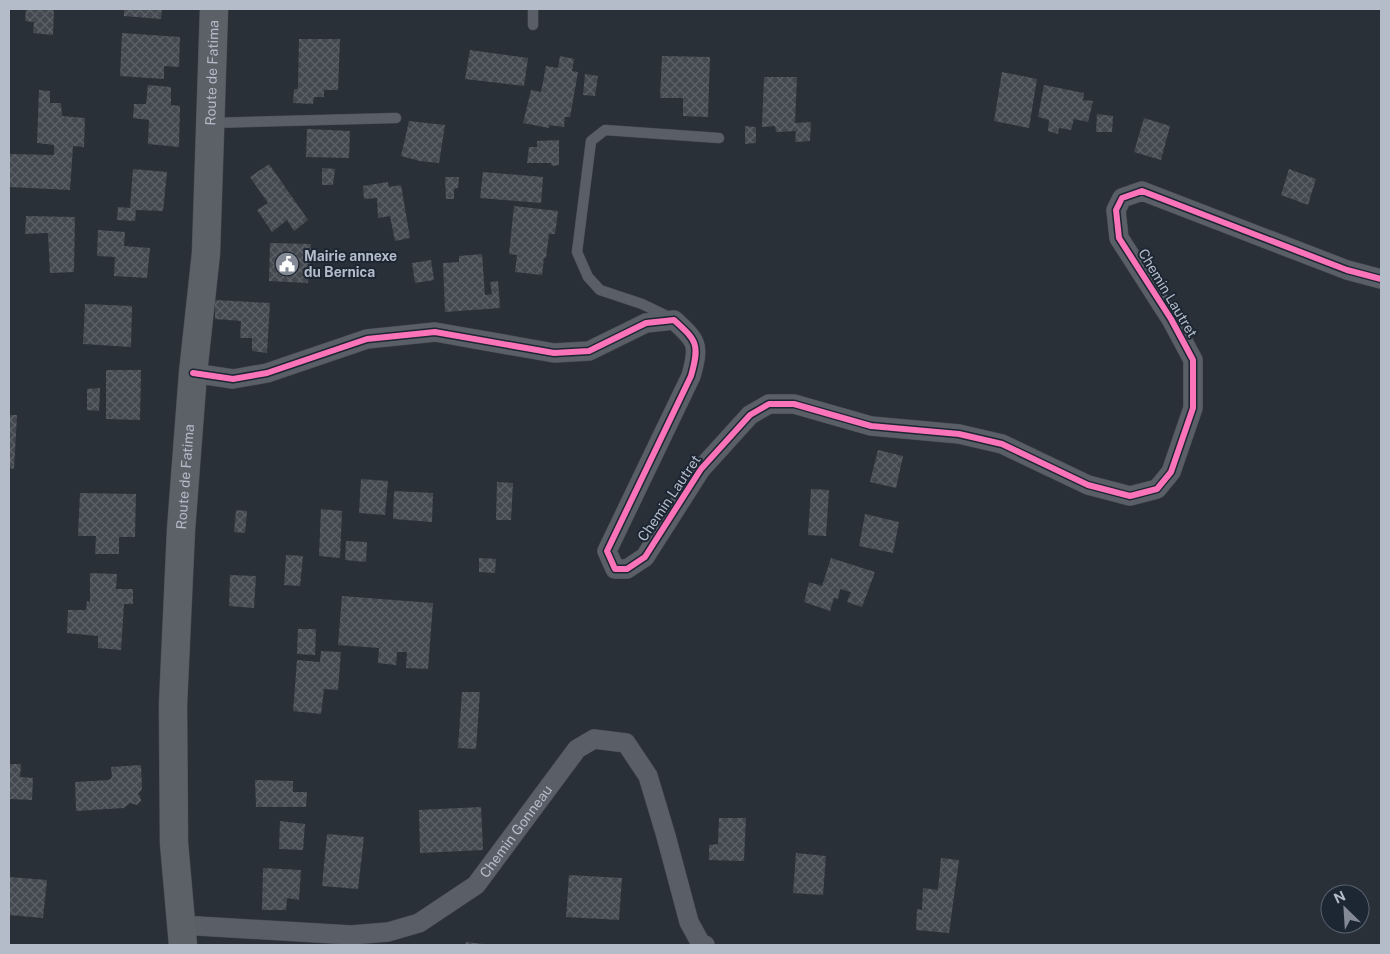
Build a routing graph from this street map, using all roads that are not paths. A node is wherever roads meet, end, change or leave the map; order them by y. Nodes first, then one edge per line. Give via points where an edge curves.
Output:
1 (214, 9) edge
2 (534, 9) edge
3 (532, 25) dead end
4 (396, 118) dead end
5 (210, 123) junction
6 (719, 138) dead end
7 (1381, 279) edge
8 (674, 320) junction
9 (193, 373) junction
10 (182, 935) edge
11 (705, 945) edge

1 - 5 main road, Route de Fatima
2 - 3 lane
4 - 5 lane
5 - 9 main road, Route de Fatima via 206,253
6 - 8 lane via 605,130 591,140 577,252 588,277 600,290 642,304
7 - 8 street, Chemin Lautret via 1348,270 1142,191 1122,198 1116,210 1119,238 1193,360 1193,408 1171,472 1157,489 1130,496 1088,485 1002,444 960,434 871,426 794,404 769,404 750,415 701,468 644,557 627,568 615,569 607,551 691,376 697,356 692,338
8 - 9 street via 646,323 589,351 554,353 435,332 367,339 267,373 232,379
9 - 10 main road, Route de Fatima via 181,530 173,705 174,843
10 - 11 street, Chemin Gonneau via 351,935 388,932 420,923 476,885 577,749 594,739 626,743 648,776 689,922

